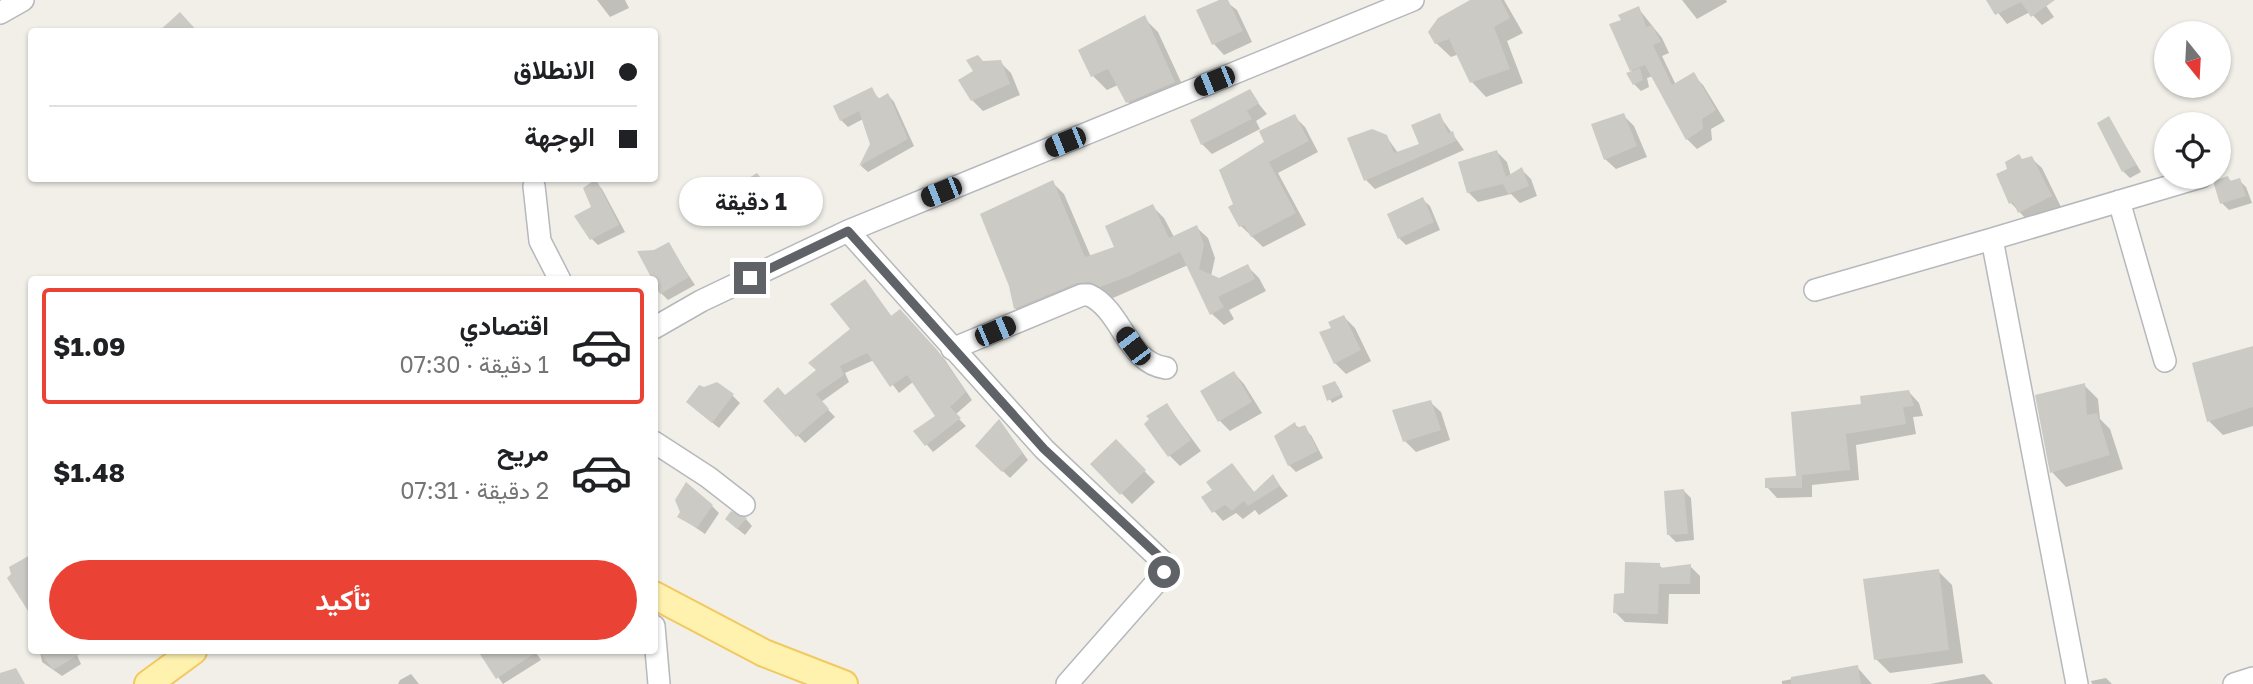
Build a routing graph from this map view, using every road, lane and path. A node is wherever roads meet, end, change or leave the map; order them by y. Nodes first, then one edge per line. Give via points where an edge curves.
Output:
1 (23, 0) edge
2 (1413, 0) edge
3 (0, 13) edge
4 (534, 186) dead end
5 (2160, 189) edge
6 (2119, 201) junction
7 (848, 231) junction
8 (1992, 239) junction
9 (558, 276) edge
10 (1815, 290) dead end
11 (658, 326) edge
12 (952, 349) junction
13 (2165, 361) dead end
14 (1166, 368) dead end
15 (658, 445) edge
16 (744, 505) dead end
17 (658, 597) edge
18 (189, 654) edge
19 (656, 654) edge
20 (2253, 678) edge
21 (150, 684) edge
22 (659, 684) edge
23 (844, 684) edge
24 (1066, 684) edge
25 (2077, 684) edge
26 (2234, 684) edge

1 - 3 street
2 - 7 street
4 - 9 street via 540,241
5 - 6 street
6 - 8 street
6 - 13 street
7 - 11 street
7 - 12 street
8 - 10 street
8 - 25 street
12 - 14 street via 1089,295 1109,313 1146,362
12 - 24 street via 1044,449 1163,562 1161,577
15 - 16 street
17 - 23 main road via 764,653
18 - 21 main road
19 - 22 street
20 - 26 street

